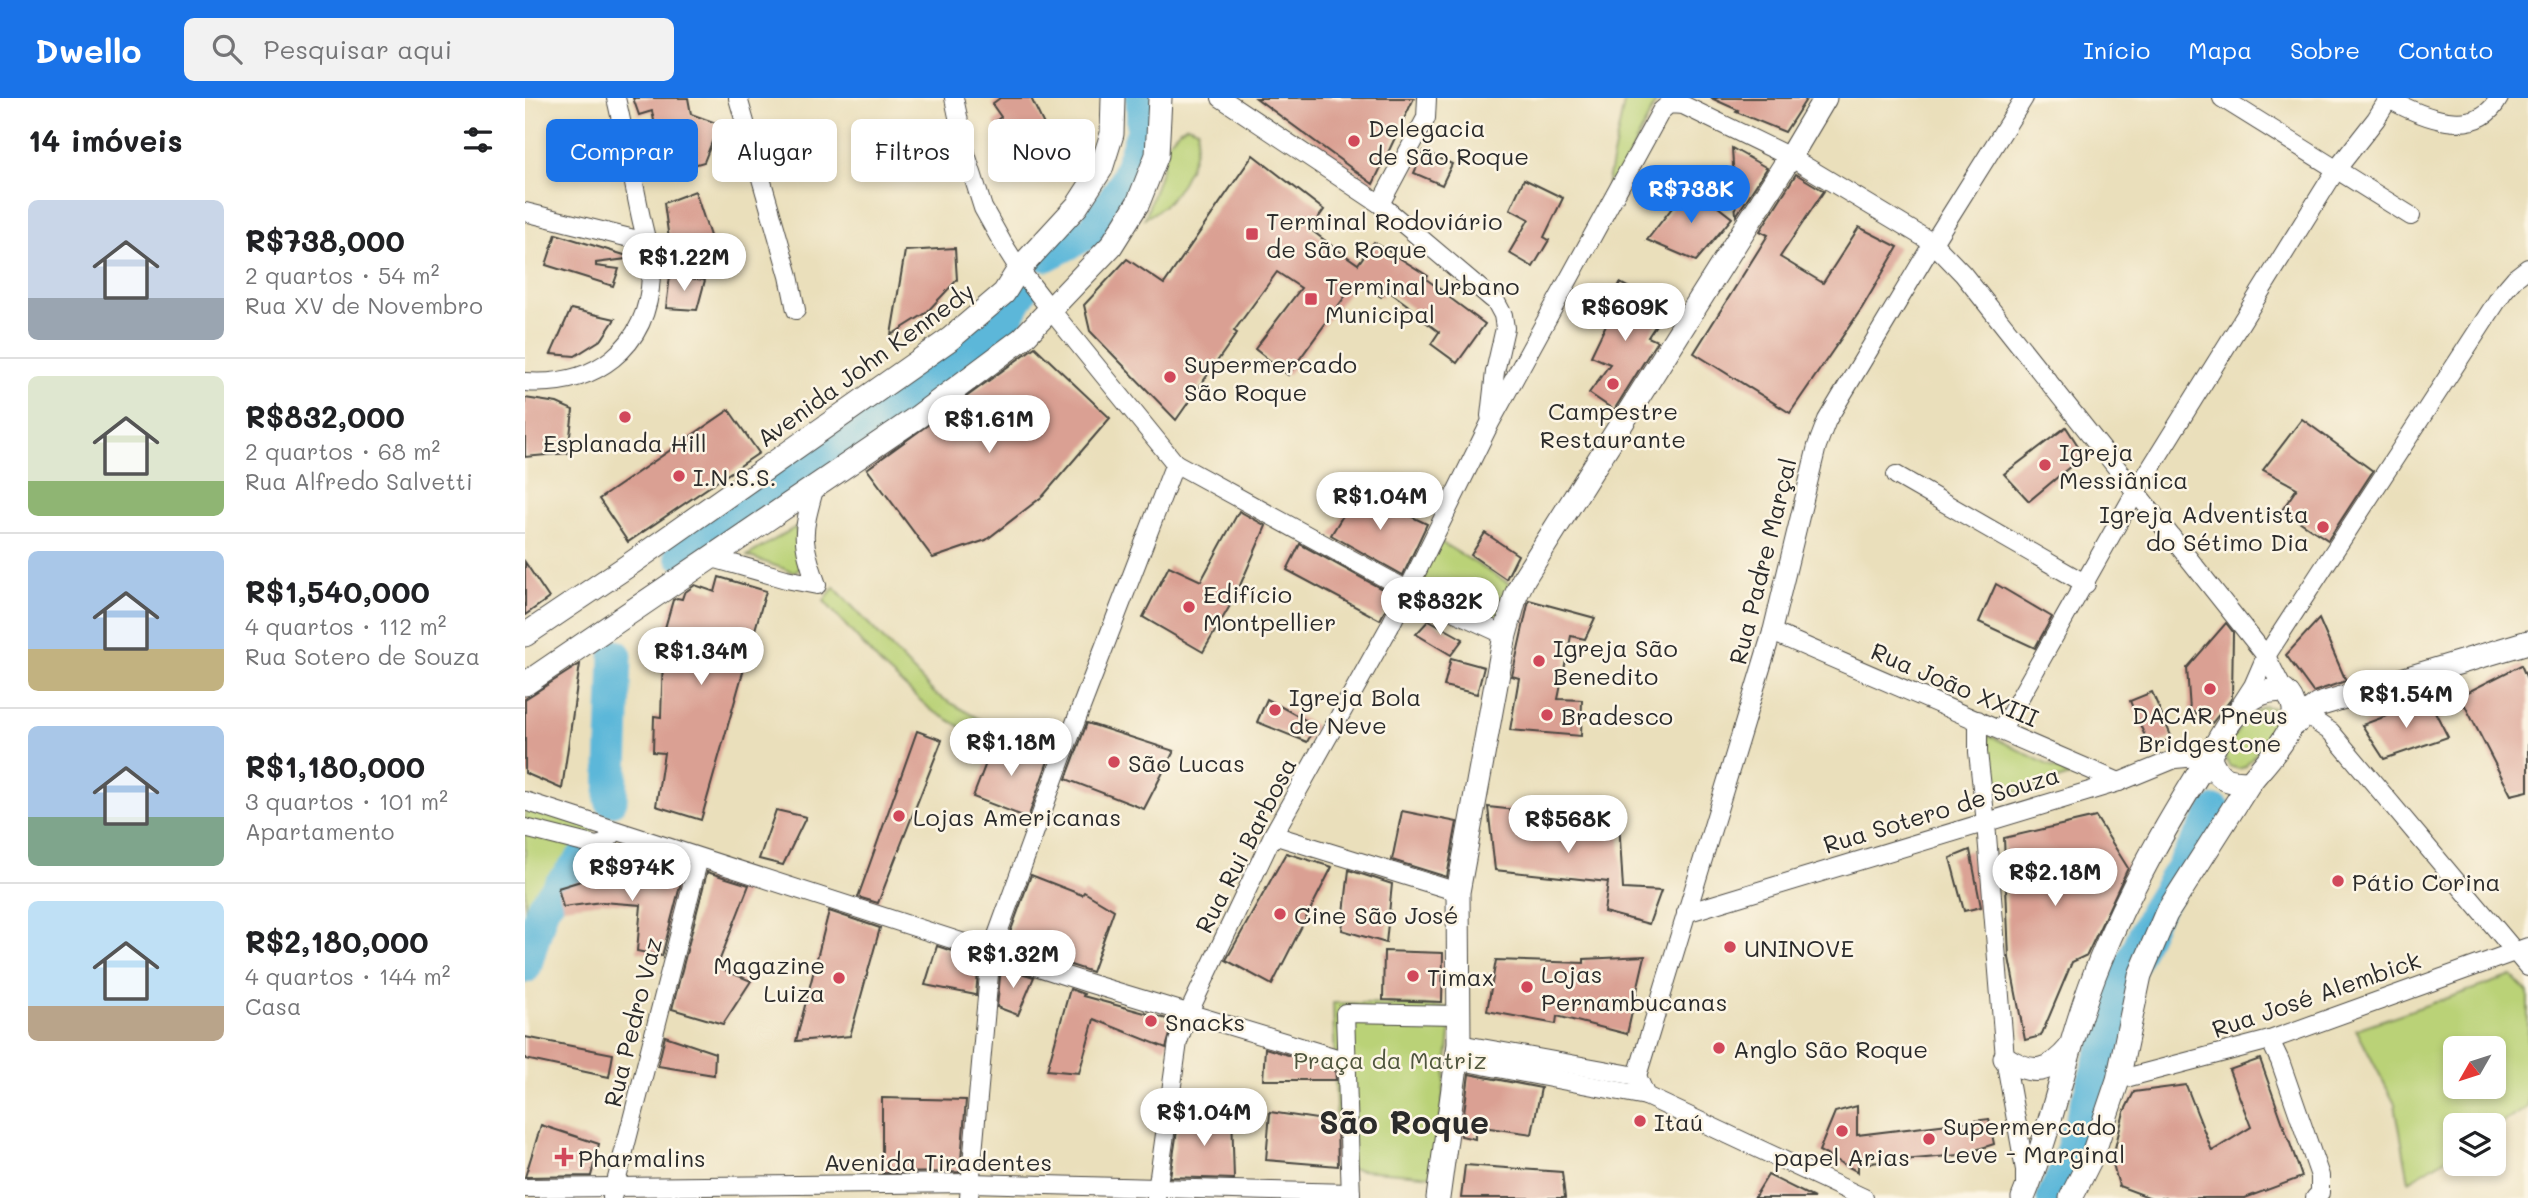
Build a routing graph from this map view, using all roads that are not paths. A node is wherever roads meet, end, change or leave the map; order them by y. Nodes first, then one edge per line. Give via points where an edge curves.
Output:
1 (616, 98) edge
2 (738, 98) edge
3 (954, 98) edge
4 (1113, 98) edge
5 (1160, 98) edge
6 (1221, 98) edge
7 (1427, 98) edge
8 (1825, 98) edge
9 (2024, 98) edge
10 (2223, 98) edge
11 (2499, 98) edge
12 (2389, 99) edge
13 (1790, 157) junction
14 (2336, 170) junction
15 (1380, 204) junction
16 (525, 212) edge
17 (2411, 216) dead end
18 (646, 242) junction
19 (1933, 243) junction
20 (2528, 268) edge
21 (1021, 271) junction
22 (1047, 305) junction
23 (796, 310) dead end
24 (525, 382) edge
25 (1490, 423) junction
26 (1175, 463) junction
27 (1896, 475) dead end
28 (815, 486) junction
29 (2135, 494) junction
30 (649, 551) junction
31 (709, 557) junction
32 (671, 583) junction
33 (2086, 584) junction
34 (1409, 591) junction
35 (1772, 632) junction
36 (525, 635) edge
37 (1505, 635) junction
38 (2528, 642) edge
39 (2266, 656) junction
40 (525, 684) edge
41 (2299, 707) junction
42 (2232, 718) junction
43 (1978, 720) junction
44 (2002, 729) junction
45 (2209, 756) junction
46 (2119, 782) junction
47 (2250, 782) junction
48 (525, 801) edge
49 (1986, 823) junction
50 (525, 828) edge
51 (616, 831) junction
52 (1273, 835) junction
53 (699, 858) junction
54 (1458, 892) junction
55 (1686, 913) junction
56 (2521, 949) edge
57 (991, 952) junction
58 (2528, 967) edge
59 (1188, 1014) junction
60 (1458, 1015) junction
61 (2270, 1040) junction
62 (2070, 1048) junction
63 (1457, 1052) junction
64 (2005, 1058) junction
65 (1347, 1061) junction
66 (1637, 1076) junction
67 (2118, 1080) junction
68 (1646, 1096) junction
69 (525, 1188) edge
70 (970, 1191) edge
71 (613, 1193) edge
72 (1157, 1194) edge
73 (2024, 1195) edge
74 (1351, 1196) edge
75 (1438, 1198) edge
76 (1864, 1198) edge
77 (2071, 1198) edge
78 (2315, 1198) edge

1 - 18 street
2 - 23 street
3 - 21 street via 983,208
4 - 21 main road, Avenida John Kennedy via 1112,134 1101,169 1077,206
5 - 22 main road via 1157,155 1138,202 1111,246
6 - 15 street
7 - 15 street via 1426,118
8 - 13 main road
9 - 19 street, Rua Padre Marçal
10 - 14 street
11 - 12 street via 2483,115 2447,122
12 - 14 street
13 - 19 street
13 - 25 street, Rua Rui Barbosa via 1683,105 1669,104 1661,111
13 - 37 main road via 1524,578
14 - 17 street
14 - 29 street
15 - 25 street via 1486,292 1503,315 1505,328
16 - 18 street
18 - 24 street via 651,276 643,315 625,346 594,372 546,384
19 - 29 street via 1963,274
19 - 35 street, Rua Padre Marçal via 1827,420
20 - 39 street via 2503,292
21 - 22 street
21 - 30 main road, Avenida John Kennedy via 1004,293 950,339
22 - 26 street
22 - 28 main road via 1022,340
25 - 34 street, Rua Rui Barbosa
26 - 34 street
26 - 57 street
27 - 33 street
28 - 31 main road
28 - 31 street via 803,538 817,585
29 - 33 street
29 - 39 street
30 - 32 main road
30 - 36 main road, Avenida John Kennedy
31 - 32 main road
32 - 40 main road
33 - 44 street
34 - 37 street
34 - 52 street, Rua Rui Barbosa
35 - 43 street, Rua João XXIII
35 - 55 street, Rua Padre Marçal
37 - 54 main road
38 - 41 main road
39 - 41 street
39 - 42 street
41 - 42 main road via 2274,690 2262,693
41 - 47 main road
41 - 56 street via 2331,732
42 - 45 main road
43 - 44 street, Rua João XXIII
43 - 49 street
44 - 46 street, Rua João XXIII
45 - 46 street, Rua Sotero de Souza via 2175,759
45 - 47 main road via 2222,778
45 - 62 main road via 2124,906
46 - 49 street, Rua Sotero de Souza
47 - 67 main road via 2166,914 2140,975
48 - 51 street
49 - 55 street, Rua Sotero de Souza
49 - 64 street
50 - 51 street via 596,846
51 - 53 street
52 - 54 street
52 - 59 street, Rua Rui Barbosa
53 - 57 street
53 - 71 street, Rua Pedro Vaz
54 - 60 main road
55 - 66 street, Rua Padre Marçal
56 - 58 street
56 - 61 street, Rua José Alembick
57 - 59 street
57 - 70 street
59 - 65 street
59 - 72 street, Rua Rui Barbosa via 1178,1042
60 - 63 main road
60 - 65 street via 1345,1013
61 - 67 street, Rua José Alembick
61 - 78 street via 2320,1176 2320,1193
62 - 64 main road via 2058,1062 2041,1070 2022,1068
62 - 73 main road
63 - 66 street
63 - 68 street
63 - 75 main road
64 - 73 street via 2025,1170
65 - 74 street
66 - 68 street
67 - 77 main road
68 - 76 street
69 - 71 street, Avenida Tiradentes
70 - 71 street, Avenida Tiradentes
70 - 72 street, Avenida Tiradentes
72 - 74 street, Avenida Tiradentes

